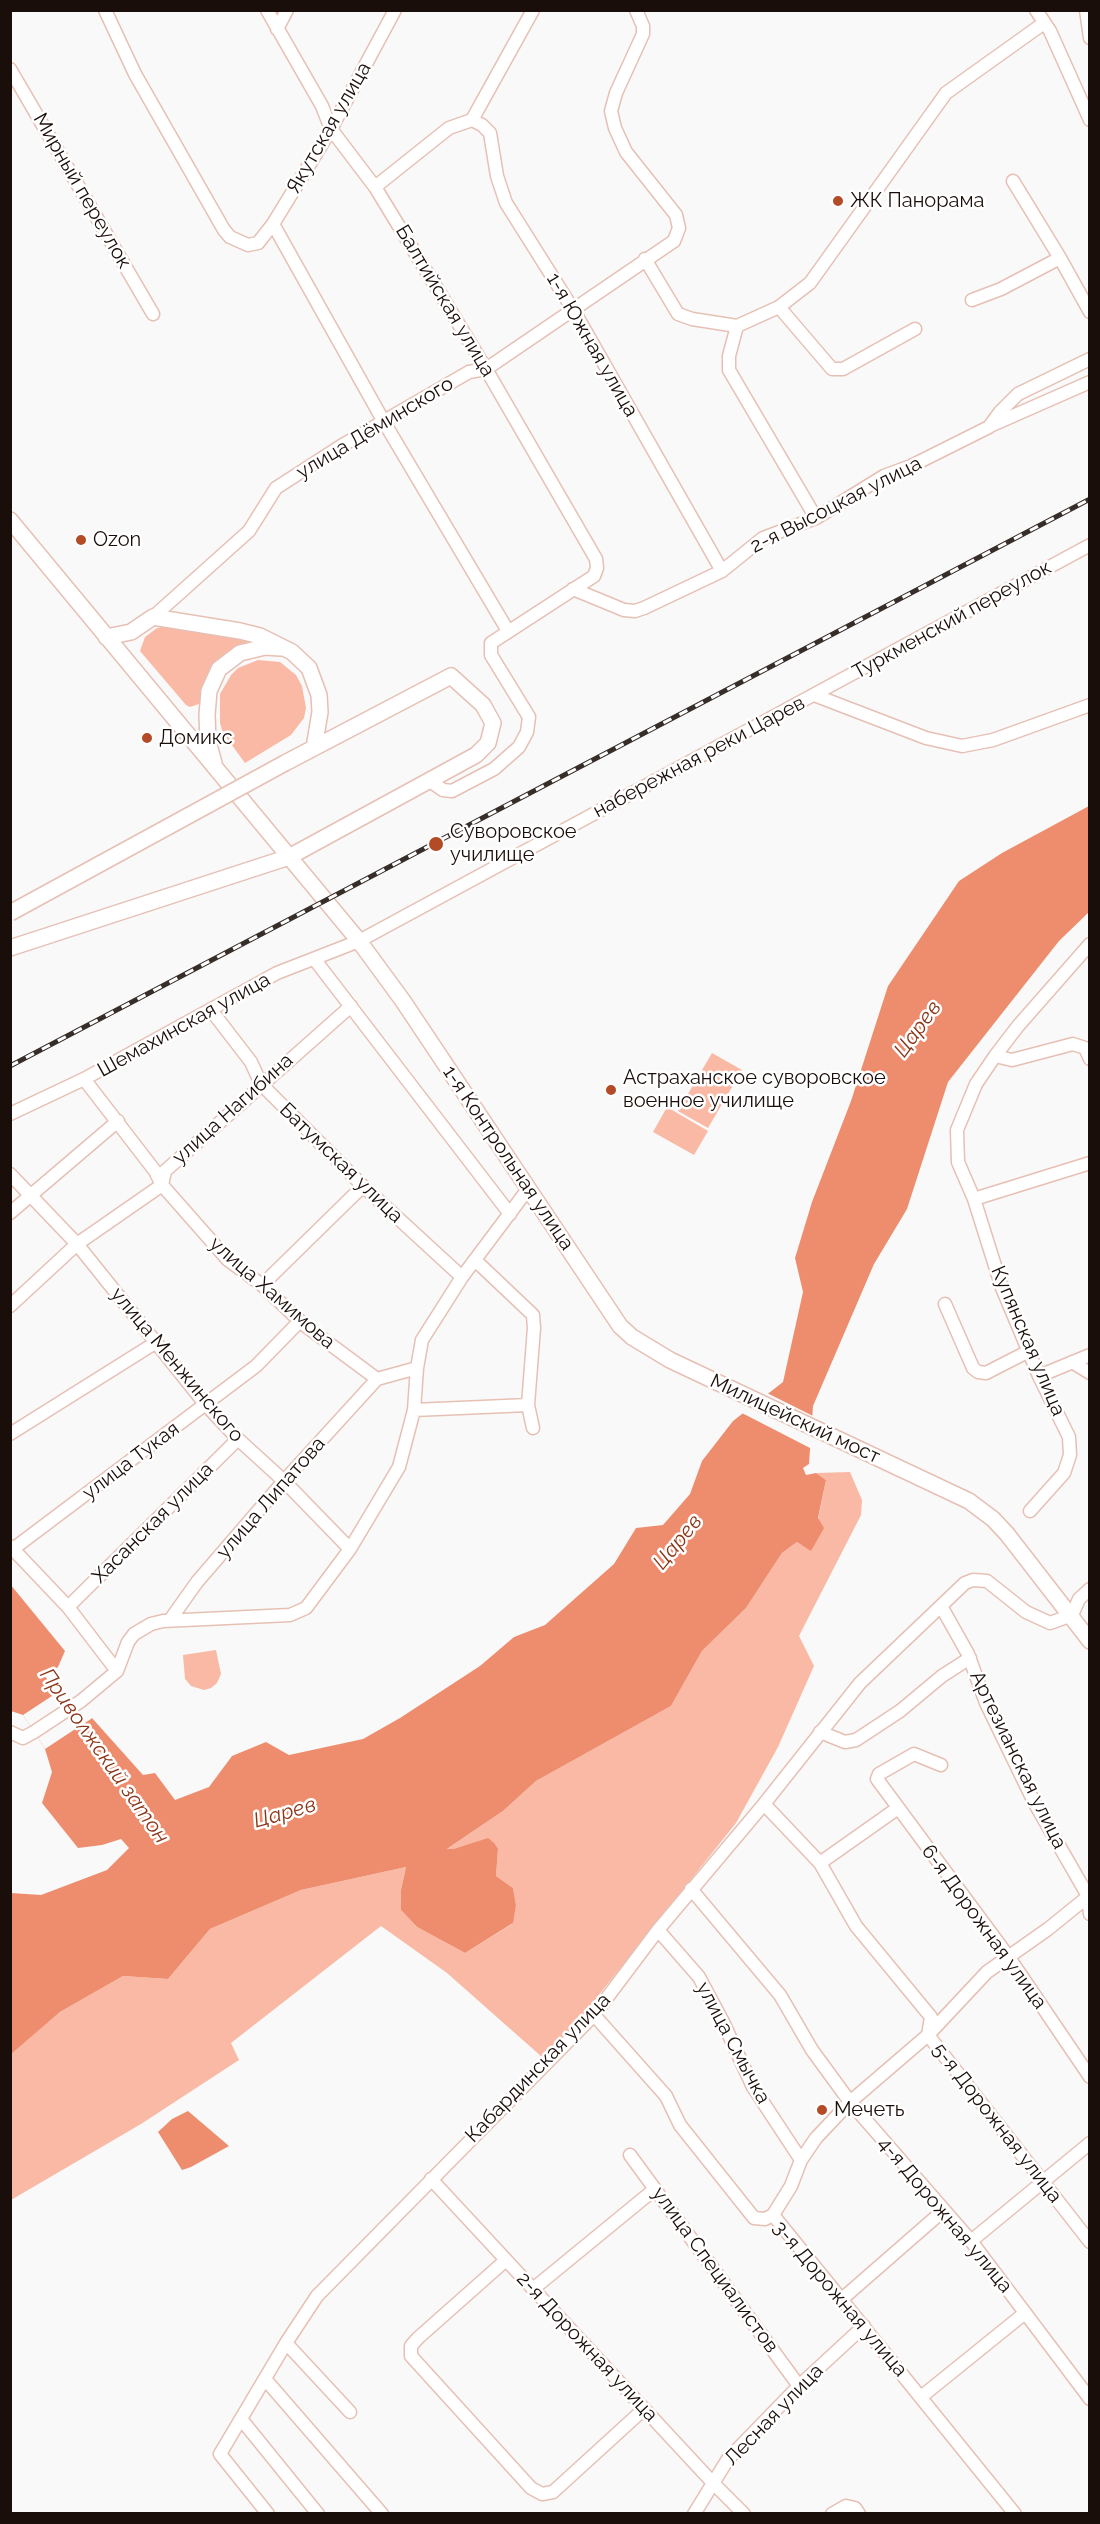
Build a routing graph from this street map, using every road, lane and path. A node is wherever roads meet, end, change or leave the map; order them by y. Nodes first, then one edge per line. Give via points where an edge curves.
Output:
1 (105, 10) edge
2 (267, 10) edge
3 (287, 10) edge
4 (394, 10) edge
5 (533, 10) edge
6 (636, 10) edge
7 (1036, 10) edge
8 (1086, 10) edge
9 (1044, 22) junction
10 (277, 29) junction
11 (1089, 38) edge
12 (10, 69) edge
13 (472, 120) junction
14 (1089, 120) edge
15 (331, 129) junction
16 (1012, 182) dead end
17 (375, 187) junction
18 (273, 224) junction
19 (1060, 258) junction
20 (645, 259) junction
21 (972, 300) dead end
22 (779, 307) junction
23 (574, 311) junction
24 (1089, 312) edge
25 (153, 314) dead end
26 (737, 326) junction
27 (915, 329) dead end
28 (1089, 359) edge
29 (486, 369) junction
30 (1089, 382) edge
31 (384, 422) junction
32 (989, 427) junction
33 (816, 518) junction
34 (10, 520) edge
35 (1089, 545) edge
36 (723, 571) junction
37 (573, 589) junction
38 (153, 617) junction
39 (507, 631) junction
40 (106, 637) junction
41 (292, 652) junction
42 (814, 695) junction
43 (208, 703) junction
44 (1089, 705) edge
45 (179, 725) junction
46 (314, 748) junction
47 (216, 769) junction
48 (430, 781) junction
49 (289, 857) junction
50 (10, 913) edge
51 (359, 941) junction
52 (1089, 944) edge
53 (10, 948) edge
54 (315, 960) junction
55 (351, 1006) junction
56 (211, 1010) junction
57 (995, 1056) junction
58 (1089, 1059) edge
59 (84, 1079) junction
60 (261, 1084) junction
61 (10, 1114) edge
62 (118, 1121) junction
63 (1089, 1163) edge
64 (10, 1174) edge
65 (162, 1185) junction
66 (363, 1186) junction
67 (528, 1189) junction
68 (32, 1194) junction
69 (974, 1199) junction
70 (10, 1213) edge
71 (510, 1214) junction
72 (77, 1244) junction
73 (475, 1260) junction
74 (462, 1278) junction
75 (262, 1285) junction
76 (945, 1304) dead end
77 (10, 1306) edge
78 (300, 1321) junction
79 (155, 1343) junction
80 (1029, 1351) junction
81 (1089, 1355) edge
82 (670, 1360) joint
83 (1072, 1362) junction
84 (417, 1368) junction
85 (1089, 1373) edge
86 (1039, 1376) junction
87 (377, 1379) junction
88 (206, 1405) junction
89 (528, 1405) junction
90 (414, 1410) junction
91 (533, 1428) dead end
92 (10, 1434) edge
93 (238, 1439) junction
94 (284, 1481) junction
95 (1030, 1511) dead end
96 (12, 1548) edge
97 (350, 1549) junction
98 (1089, 1589) edge
99 (941, 1606) junction
100 (68, 1607) junction
101 (1072, 1616) junction
102 (170, 1620) junction
103 (1089, 1641) edge
104 (970, 1658) junction
105 (117, 1671) junction
106 (10, 1732) edge
107 (820, 1732) junction
108 (941, 1765) dead end
109 (764, 1804) junction
110 (898, 1808) junction
111 (820, 1863) junction
112 (691, 1889) junction
113 (1089, 1895) edge
114 (1089, 1914) edge
115 (658, 1930) junction
116 (1008, 1956) junction
117 (594, 2014) junction
118 (928, 2035) junction
119 (1089, 2077) edge
120 (850, 2102) junction
121 (1089, 2143) edge
122 (630, 2155) dead end
123 (801, 2160) junction
124 (431, 2179) junction
125 (1043, 2180) junction
126 (655, 2189) junction
127 (945, 2210) junction
128 (773, 2215) junction
129 (971, 2241) junction
130 (1089, 2242) edge
131 (506, 2260) junction
132 (533, 2289) junction
133 (842, 2299) junction
134 (1024, 2313) junction
135 (864, 2326) junction
136 (285, 2343) junction
137 (265, 2379) junction
138 (800, 2386) junction
139 (921, 2397) junction
140 (1089, 2399) edge
141 (644, 2409) junction
142 (350, 2412) dead end
143 (242, 2419) junction
144 (713, 2483) junction
145 (268, 2514) edge
146 (318, 2514) edge
147 (382, 2514) edge
148 (694, 2514) edge
149 (744, 2514) edge
150 (832, 2514) edge
151 (859, 2514) edge
152 (1015, 2514) edge

1 - 18 street, Якутская улица via 135,74 224,230 239,243 248,245 258,243
2 - 10 street, Балтийская улица
3 - 10 street
4 - 15 street, Якутская улица
5 - 13 street
6 - 20 street, улица Дёминского via 643,34 611,111 626,152 676,215 679,228 674,241
7 - 9 street
8 - 11 street
9 - 14 street
9 - 22 street via 946,93 810,283
10 - 15 street, Балтийская улица via 322,106
12 - 25 street, Мирный переулок
13 - 17 street via 449,128
13 - 23 street, 1-я Южная улица via 490,133 496,176 506,202
15 - 17 street, Балтийская улица
15 - 18 street, Якутская улица
16 - 19 street
17 - 29 street, Балтийская улица
18 - 31 street
19 - 21 street
19 - 24 street
20 - 23 street, улица Дёминского
20 - 26 street via 678,314
22 - 26 street
22 - 27 street via 832,369 843,369
23 - 29 street, улица Дёминского
23 - 36 street, 1-я Южная улица
26 - 33 street via 729,370
28 - 32 street, 2-я Высоцкая улица via 1018,394
29 - 31 street, улица Дёминского via 469,372
29 - 37 street, Балтийская улица via 596,559 594,576
30 - 32 street
31 - 38 street, улица Дёминского via 276,488 249,531
31 - 39 street
32 - 33 street, 2-я Высоцкая улица via 884,476
33 - 36 street, 2-я Высоцкая улица via 763,538
34 - 40 main road, 1-я Контрольная улица
35 - 42 street, Туркменский переулок
36 - 37 street, 2-я Высоцкая улица via 635,611
37 - 39 street
38 - 40 main road via 131,632
38 - 41 main road via 260,636
39 - 48 street via 493,640 490,652 529,717 523,740 494,769 455,789 445,790
40 - 45 main road, 1-я Контрольная улица
41 - 43 main road via 266,647 234,656 219,669
41 - 46 main road via 309,668 319,695
42 - 44 street, набережная реки Царев via 926,738 962,746 993,740
42 - 51 street, набережная реки Царев
43 - 45 main road via 198,716
43 - 47 main road via 208,741
45 - 47 main road, 1-я Контрольная улица
46 - 48 main road via 451,676 489,714 492,733 489,743 476,755
46 - 50 main road, bridge
47 - 49 main road, 1-я Контрольная улица
48 - 49 main road
49 - 51 main road, 1-я Контрольная улица
49 - 53 main road
51 - 54 street, Шемахинская улица
51 - 67 main road, 1-я Контрольная улица
52 - 57 street
54 - 55 street
54 - 56 street, Шемахинская улица via 277,973
55 - 60 street, улица Нагибина
55 - 71 street
56 - 59 street, Шемахинская улица
56 - 60 street, Батумская улица via 251,1062
57 - 58 street via 1012,1060 1073,1044 1082,1046
57 - 69 street, Купянская улица via 976,1084 957,1130 958,1162
59 - 61 street, Шемахинская улица
59 - 62 street, улица Хамимова
60 - 65 street, улица Нагибина via 165,1171
60 - 66 street, Батумская улица
62 - 65 street, улица Хамимова
62 - 68 street
63 - 69 street
64 - 68 street, улица Менжинского
65 - 72 street, улица Нагибина
65 - 75 street, улица Хамимова via 228,1260
66 - 74 street, Батумская улица
66 - 75 street
67 - 71 street
67 - 82 main road, 1-я Контрольная улица via 620,1326
68 - 70 street
68 - 72 street, улица Менжинского
69 - 80 street, Купянская улица via 1002,1288
71 - 73 street
72 - 77 street, улица Нагибина
72 - 79 street, улица Менжинского
73 - 74 street
73 - 89 street via 533,1315
74 - 84 street via 423,1340
75 - 78 street, улица Хамимова
76 - 80 street via 978,1372 986,1373
78 - 87 street, улица Хамимова
78 - 88 street, улица Тукая via 256,1366
79 - 88 street, улица Менжинского
79 - 92 street
80 - 86 street, Купянская улица
81 - 83 street
82 - 101 main road, Милицейский мост via 953,1492 993,1519
83 - 85 street
83 - 86 street
84 - 87 street
84 - 90 street
86 - 95 street, Купянская улица via 1071,1447 1064,1473
87 - 94 street, улица Липатова
88 - 93 street, улица Менжинского
88 - 96 street, улица Тукая
89 - 90 street
89 - 91 street
90 - 97 street via 399,1467
93 - 94 street, улица Менжинского
93 - 100 street, Хасанская улица
94 - 97 street, улица Менжинского
94 - 102 street, улица Липатова via 197,1582
96 - 100 street
97 - 102 street via 299,1612
98 - 101 street via 1079,1599
99 - 101 street, Кабардинская улица via 965,1583 980,1579 1037,1619 1050,1623
99 - 104 street, Артезианская улица
99 - 107 street, Кабардинская улица via 860,1683
100 - 105 street
101 - 103 main road, Милицейский мост
102 - 105 street via 151,1624 134,1634
104 - 107 street via 856,1740 845,1742
104 - 113 street, Артезианская улица via 986,1703 1034,1802
105 - 106 street via 81,1701 28,1735
107 - 109 street, Кабардинская улица
108 - 110 street, 6-я Дорожная улица via 914,1754 879,1773 877,1779
109 - 111 street, 5-я Дорожная улица
109 - 112 street, Кабардинская улица
110 - 111 street
110 - 116 street, 6-я Дорожная улица
111 - 118 street, 5-я Дорожная улица via 856,1926 931,2017
112 - 115 street, Кабардинская улица
112 - 120 street, 4-я Дорожная улица via 780,1995 812,2050
113 - 114 street, Артезианская улица
113 - 116 street
115 - 117 street, Кабардинская улица
115 - 123 street, улица Смычка via 699,1977 753,2087
116 - 118 street via 987,1972
116 - 119 street, 6-я Дорожная улица
117 - 124 street, Кабардинская улица
117 - 128 street, 3-я Дорожная улица via 666,2096 680,2125 754,2218
118 - 120 street
118 - 125 street, 5-я Дорожная улица
120 - 123 street
120 - 127 street, 4-я Дорожная улица
121 - 125 street
122 - 126 street, улица Специалистов
123 - 128 street
124 - 131 street, 2-я Дорожная улица
124 - 136 street, Кабардинская улица via 317,2296
125 - 129 street
125 - 130 street, 5-я Дорожная улица
126 - 132 street
126 - 138 street, улица Специалистов
127 - 129 street, 4-я Дорожная улица
127 - 133 street
128 - 133 street, 3-я Дорожная улица
129 - 134 street, 4-я Дорожная улица
131 - 132 street, 2-я Дорожная улица
131 - 141 street via 418,2338 411,2346 411,2356 531,2488 542,2494 553,2492
132 - 141 street, 2-я Дорожная улица
133 - 135 street, 3-я Дорожная улица
134 - 139 street
134 - 140 street, 4-я Дорожная улица
135 - 138 street, Лесная улица
135 - 139 street, 3-я Дорожная улица
136 - 137 street, Кабардинская улица
136 - 142 street
137 - 143 street, Кабардинская улица
137 - 147 street
138 - 144 street, Лесная улица via 728,2460
139 - 152 street, 3-я Дорожная улица
141 - 144 street, 2-я Дорожная улица
143 - 145 street, Кабардинская улица via 220,2454
143 - 146 street
144 - 148 street, Лесная улица
144 - 149 street, 2-я Дорожная улица
150 - 151 street via 846,2506 855,2508

